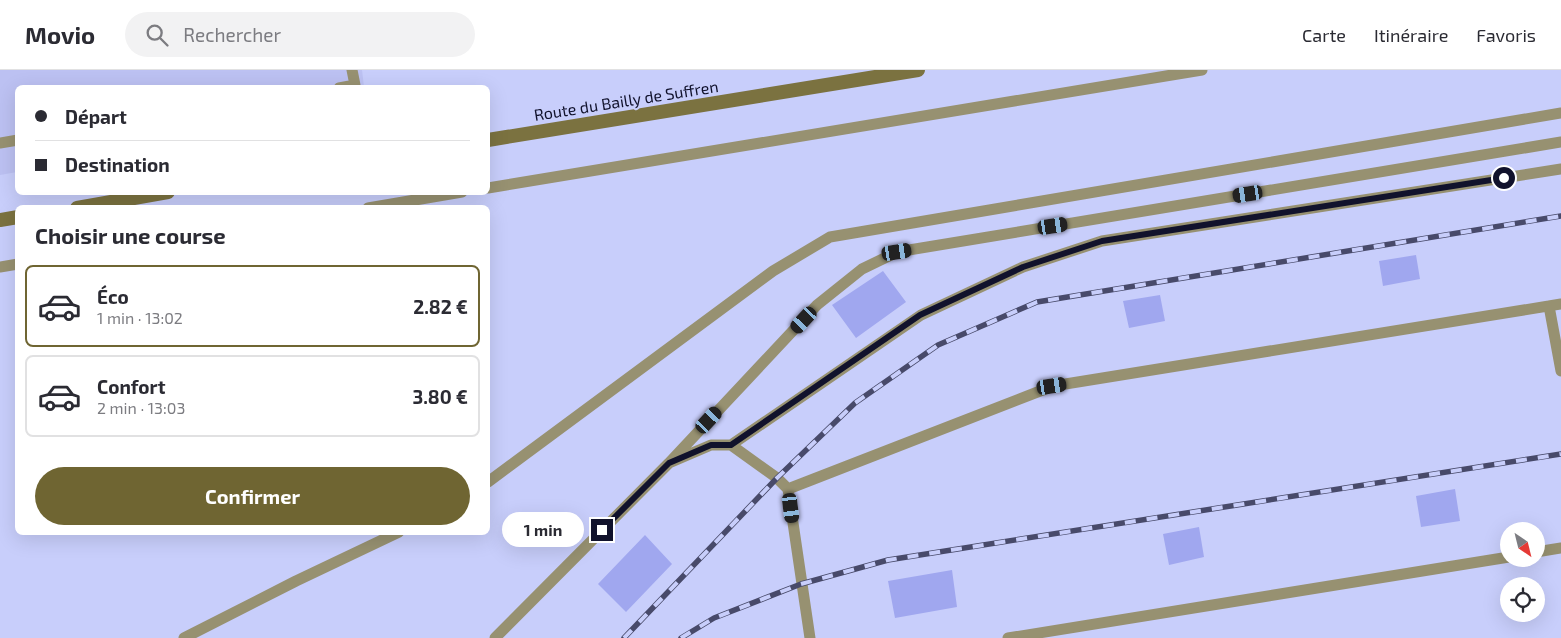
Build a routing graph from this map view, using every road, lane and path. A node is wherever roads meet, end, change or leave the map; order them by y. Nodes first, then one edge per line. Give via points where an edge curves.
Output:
1 (352, 70) edge
2 (918, 70) edge
3 (1202, 70) edge
4 (355, 85) edge
5 (1561, 114) edge
6 (15, 140) edge
7 (490, 140) edge
8 (1561, 142) edge
9 (0, 143) edge
10 (1561, 169) edge
11 (490, 188) edge
12 (151, 195) edge
13 (444, 195) edge
14 (94, 205) edge
15 (386, 205) edge
16 (15, 218) edge
17 (0, 220) edge
18 (15, 264) edge
19 (0, 267) edge
20 (1555, 305) edge
21 (1561, 371) edge
22 (731, 445) junction
23 (669, 463) junction
24 (490, 481) edge
25 (788, 489) junction
26 (393, 535) edge
27 (1561, 548) edge
28 (1545, 551) edge
29 (1500, 558) edge
30 (184, 638) edge
31 (495, 638) edge
32 (810, 638) edge
33 (1008, 638) edge

1 - 4 lane
2 - 7 main road, Route du Bailly de Suffren
3 - 11 lane
5 - 24 lane via 830,237 773,270
6 - 9 lane
8 - 23 lane via 897,252 862,269 817,305
10 - 22 lane via 1102,241 1032,264 920,315
12 - 14 main road
13 - 15 lane
16 - 17 main road
18 - 19 lane
20 - 21 lane
20 - 25 lane via 1052,386
22 - 23 lane via 711,445
22 - 25 lane
23 - 31 lane
25 - 32 lane
26 - 30 lane
27 - 28 lane
29 - 33 lane

